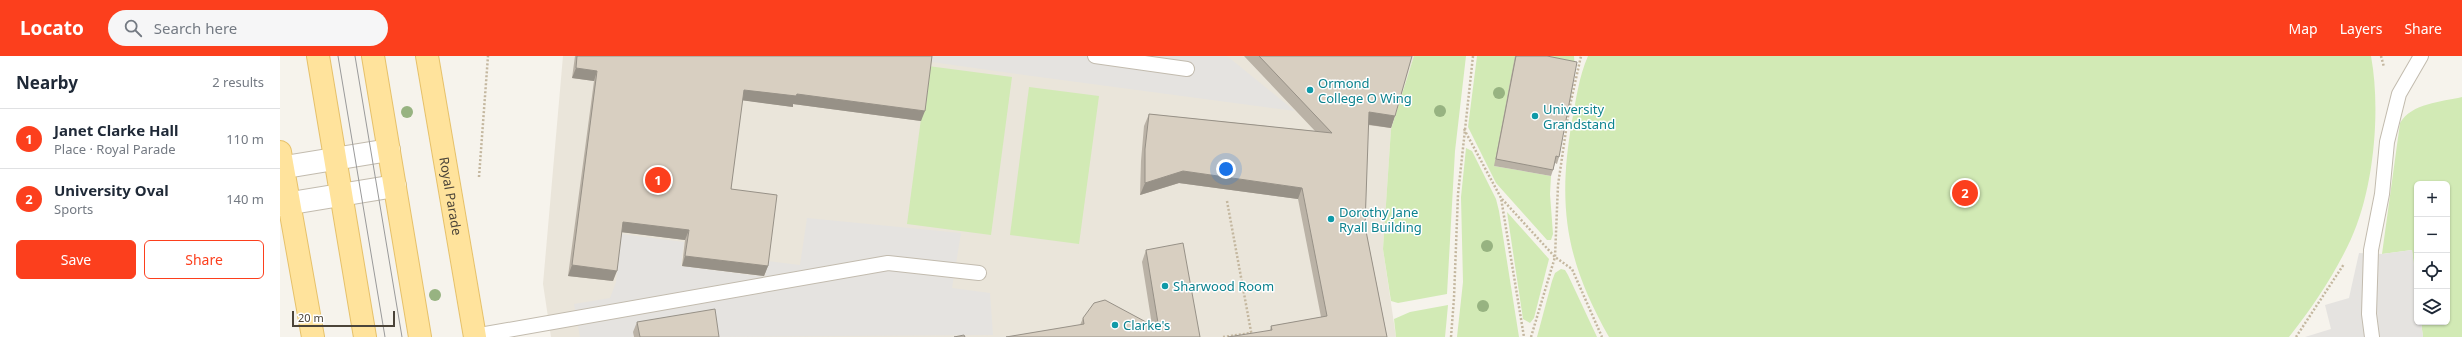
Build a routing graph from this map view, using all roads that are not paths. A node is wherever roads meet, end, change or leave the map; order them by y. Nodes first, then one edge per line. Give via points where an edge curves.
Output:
1 (318, 56) edge
2 (374, 56) edge
3 (426, 56) edge
4 (1095, 56) edge
5 (2421, 56) edge
6 (1187, 69) dead end
7 (389, 150) junction
8 (335, 159) junction
9 (281, 163) edge
10 (395, 186) junction
11 (341, 195) junction
12 (284, 204) edge
13 (979, 273) dead end
14 (474, 336) edge
15 (313, 337) edge
16 (364, 337) edge
17 (420, 337) edge
18 (2372, 337) edge

1 - 8 main road
2 - 7 main road
3 - 14 main road, Royal Parade
4 - 6 lane
5 - 18 lane via 2399,94 2387,142 2382,194 2371,250 2369,314
7 - 8 street
7 - 10 main road
8 - 9 street
8 - 11 main road
9 - 12 main road
10 - 11 street
10 - 17 main road
11 - 12 street
11 - 16 main road
12 - 15 main road
13 - 14 lane via 888,263

